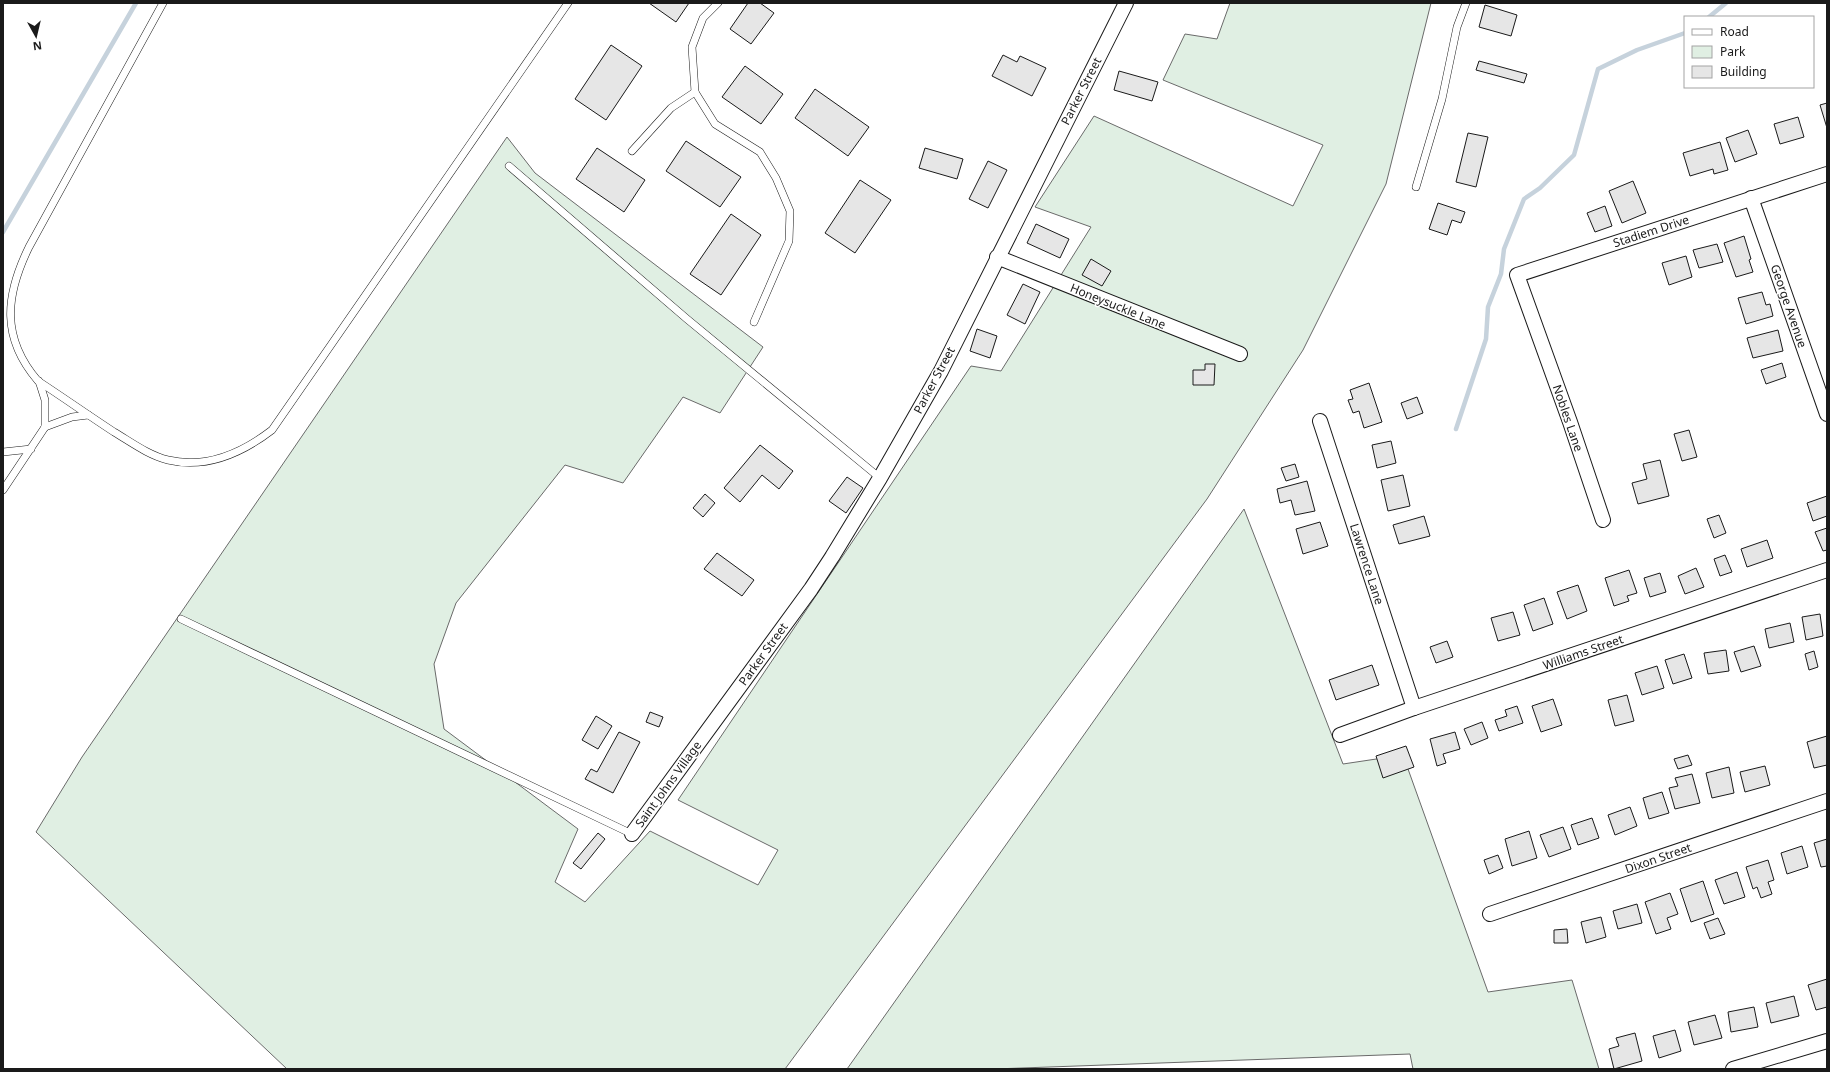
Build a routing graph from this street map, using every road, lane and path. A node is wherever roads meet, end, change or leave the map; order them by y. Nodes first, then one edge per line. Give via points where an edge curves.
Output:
1 (164, 3) edge
2 (568, 3) edge
3 (718, 3) edge
4 (1126, 3) edge
5 (1466, 3) edge
6 (695, 92) junction
7 (632, 151) dead end
8 (509, 166) dead end
9 (1827, 174) edge
10 (1416, 187) dead end
11 (1751, 198) junction
12 (997, 257) junction
13 (1533, 318) joint
14 (754, 322) dead end
15 (1240, 354) dead end
16 (38, 381) junction
17 (1827, 414) edge
18 (88, 415) junction
19 (1320, 421) dead end
20 (45, 427) junction
21 (31, 449) junction
22 (3, 452) edge
23 (880, 478) junction
24 (6, 480) edge
25 (3, 490) edge
26 (1603, 520) dead end
27 (1827, 570) edge
28 (181, 619) dead end
29 (1414, 708) junction
30 (704, 734) joint
31 (1340, 736) dead end
32 (1827, 801) edge
33 (632, 834) joint
34 (1490, 914) dead end
35 (1827, 1041) edge
36 (1733, 1069) edge

1 - 16 lane via 18,269 10,307 12,325 16,347
2 - 18 lane via 272,430 239,452 220,458 186,463 166,460 142,449
3 - 6 lane via 703,18 692,47
4 - 12 street, Parker Street
5 - 10 lane via 1457,26 1442,99
6 - 7 lane via 671,108
6 - 14 lane via 715,124 760,152 776,178 790,211 789,241
8 - 23 lane via 687,319
9 - 11 street, Stadiem Drive
11 - 13 street, Stadiem Drive via 1518,275
11 - 17 street, George Avenue
12 - 15 street, Honeysuckle Lane
12 - 23 street, Parker Street via 941,371
13 - 26 street, Nobles Lane
16 - 18 lane
16 - 20 lane via 45,400
18 - 20 lane
19 - 29 street, Lawrence Lane
20 - 21 lane
21 - 22 lane
21 - 24 lane
23 - 30 street, Parker Street via 811,589
24 - 25 lane
27 - 29 street, Williams Street
28 - 33 lane
29 - 31 street, Williams Street
30 - 33 street, Saint Johns Village
32 - 34 street, Dixon Street
35 - 36 street

